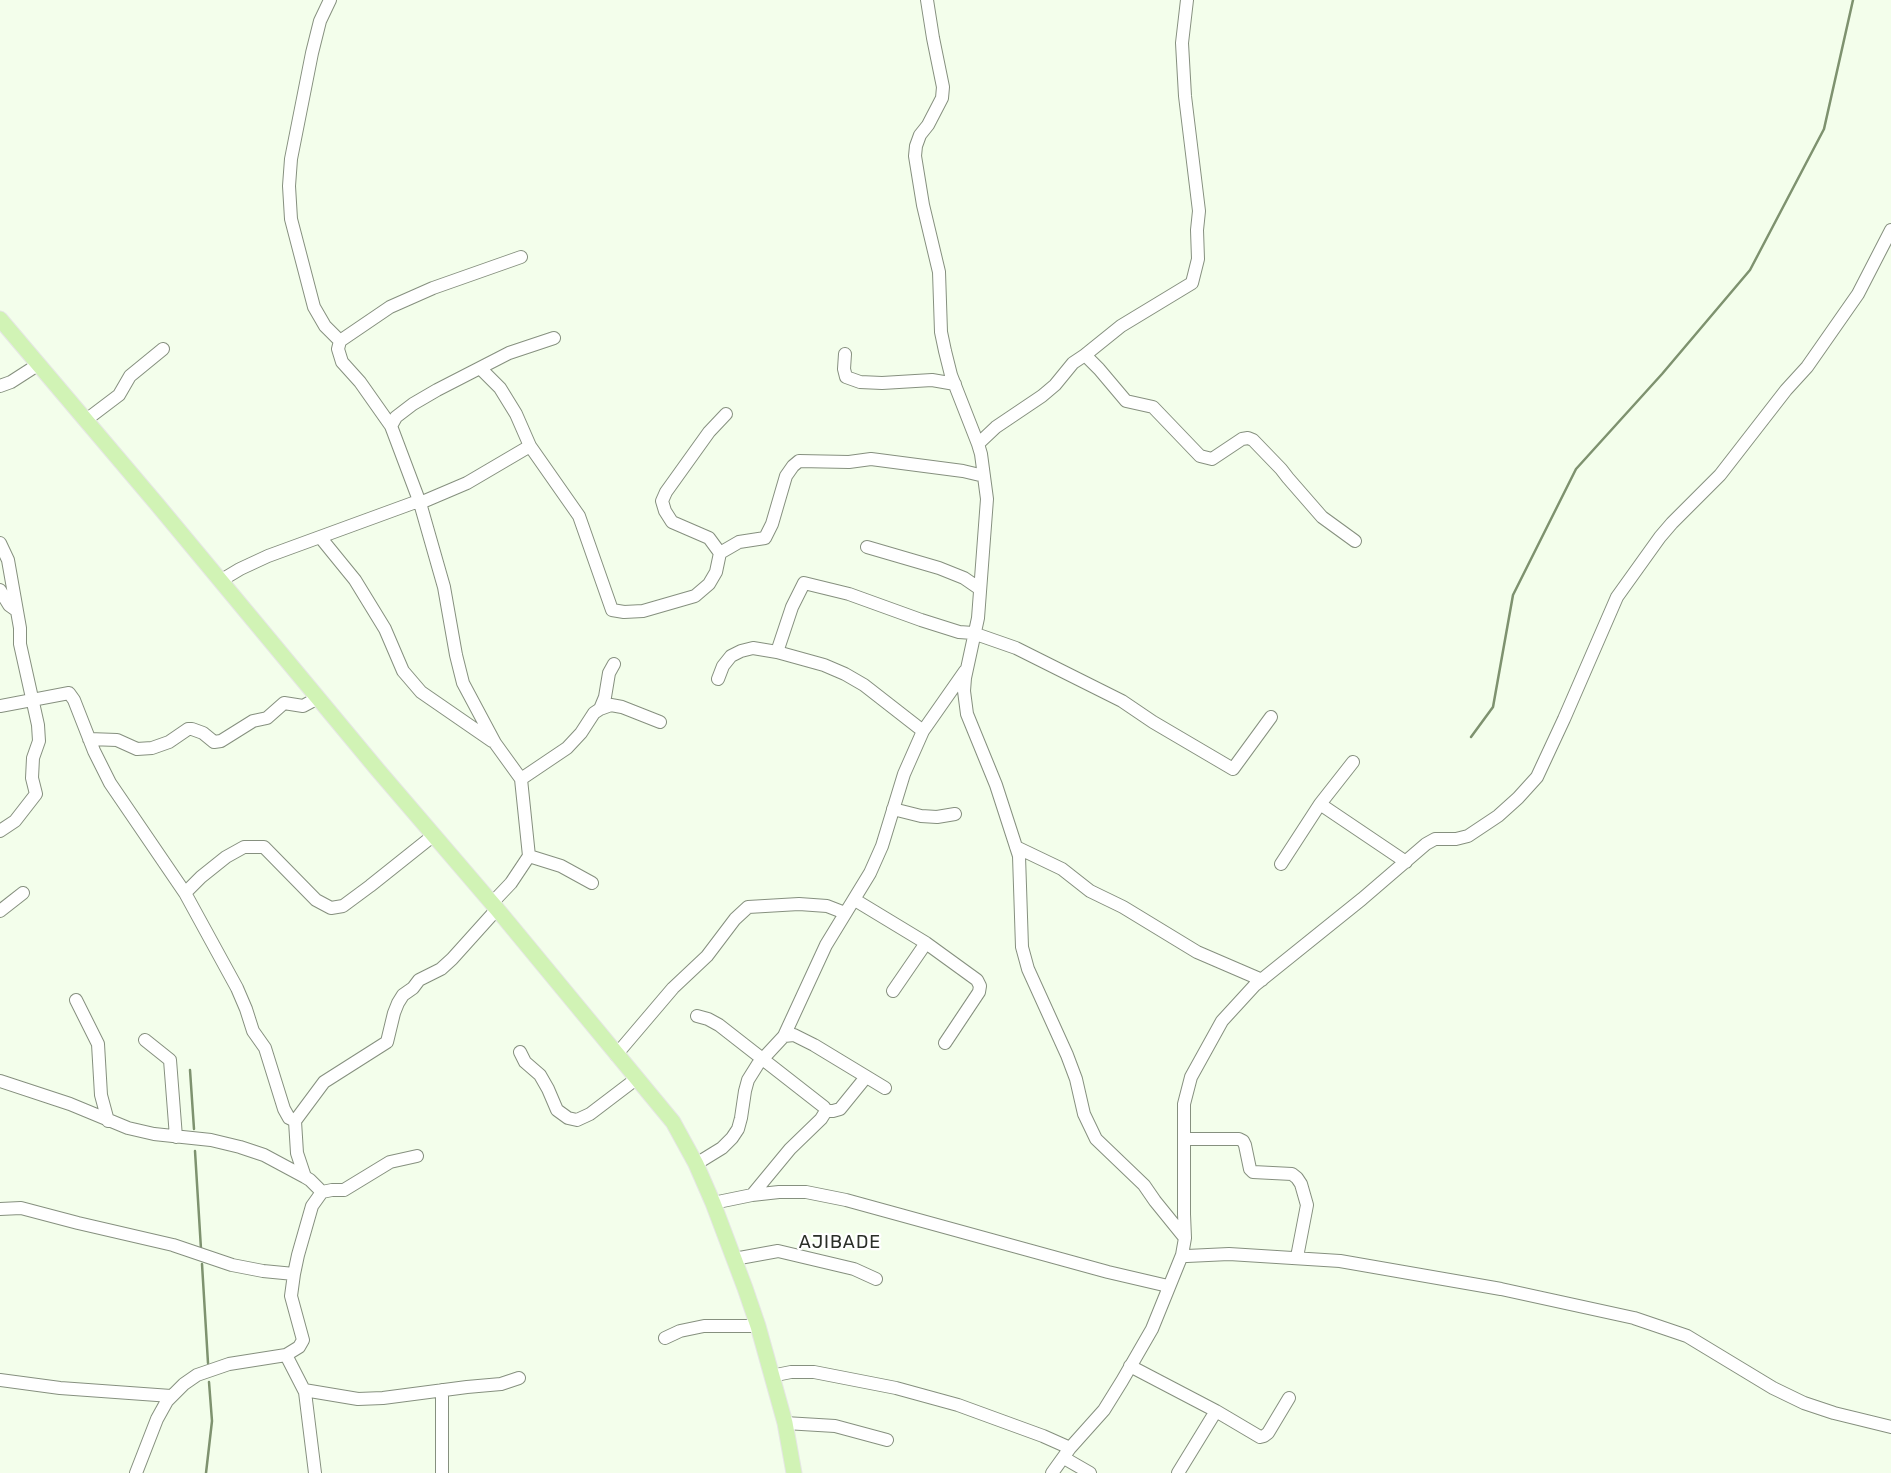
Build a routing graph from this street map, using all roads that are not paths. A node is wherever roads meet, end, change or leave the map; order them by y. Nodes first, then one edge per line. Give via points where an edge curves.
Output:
1 (330, 0) edge
2 (928, 0) edge
3 (1187, 0) edge
4 (1891, 230) edge
5 (521, 257) dead end
6 (0, 319) edge
7 (554, 338) dead end
8 (340, 342) junction
9 (163, 350) dead end
10 (845, 354) dead end
11 (1085, 356) junction
12 (39, 364) junction
13 (480, 368) junction
14 (955, 384) junction
15 (0, 386) edge
16 (726, 414) dead end
17 (86, 420) junction
18 (391, 426) junction
19 (978, 444) junction
20 (530, 446) junction
21 (984, 476) junction
22 (420, 503) junction
23 (320, 537) junction
24 (1355, 541) dead end
25 (0, 543) edge
26 (867, 547) dead end
27 (720, 554) junction
28 (220, 581) junction
29 (980, 589) junction
30 (0, 590) edge
31 (16, 610) junction
32 (973, 633) junction
33 (777, 652) junction
34 (614, 664) dead end
35 (967, 669) junction
36 (718, 679) dead end
37 (318, 698) junction
38 (32, 700) junction
39 (0, 706) edge
40 (600, 709) junction
41 (1272, 717) dead end
42 (660, 722) dead end
43 (923, 731) junction
44 (89, 739) junction
45 (495, 742) junction
46 (1353, 762) dead end
47 (521, 780) junction
48 (1320, 804) junction
49 (893, 809) junction
50 (955, 814) dead end
51 (0, 831) edge
52 (434, 835) junction
53 (1016, 847) junction
54 (529, 856) junction
55 (1406, 862) junction
56 (1281, 864) dead end
57 (592, 882) dead end
58 (23, 893) dead end
59 (185, 893) junction
60 (854, 900) junction
61 (494, 906) junction
62 (0, 911) edge
63 (845, 913) junction
64 (926, 943) junction
65 (1262, 980) junction
66 (893, 991) dead end
67 (76, 1000) dead end
68 (697, 1016) dead end
69 (784, 1036) junction
70 (145, 1040) dead end
71 (945, 1043) dead end
72 (520, 1052) dead end
73 (616, 1055) junction
74 (762, 1059) junction
75 (866, 1077) junction
76 (636, 1079) junction
77 (0, 1081) edge
78 (885, 1088) dead end
79 (826, 1111) junction
80 (108, 1121) junction
81 (295, 1121) junction
82 (176, 1137) junction
83 (1184, 1139) junction
84 (417, 1156) dead end
85 (696, 1164) junction
86 (305, 1177) junction
87 (322, 1192) junction
88 (752, 1195) junction
89 (713, 1203) junction
90 (0, 1209) edge
91 (1185, 1238) junction
92 (1182, 1255) junction
93 (1297, 1257) junction
94 (734, 1259) junction
95 (294, 1274) junction
96 (876, 1278) dead end
97 (1168, 1286) junction
98 (758, 1326) junction
99 (665, 1338) dead end
100 (286, 1355) junction
101 (1130, 1366) junction
102 (771, 1376) junction
103 (519, 1378) dead end
104 (0, 1380) edge
105 (304, 1390) junction
106 (442, 1390) junction
107 (171, 1396) junction
108 (1289, 1398) dead end
109 (1216, 1411) junction
110 (785, 1423) junction
111 (1891, 1427) edge
112 (888, 1440) dead end
113 (1067, 1453) junction
114 (136, 1473) edge
115 (315, 1473) edge
116 (442, 1473) edge
117 (794, 1473) edge
118 (1052, 1473) edge
119 (1090, 1473) edge
120 (1178, 1473) edge

1 - 8 street via 320,21 312,53 288,186 291,219 314,308
2 - 14 street via 944,87 942,98 920,135 914,156 938,272 941,332
3 - 11 street via 1182,43 1184,79 1199,211 1198,258 1192,283 1121,326
4 - 55 street via 1858,294 1807,367 1720,475 1660,537 1618,598 1537,777 1498,816 1468,836 1435,839
5 - 8 street via 390,307
6 - 12 main road
7 - 13 street via 510,353
8 - 18 street via 338,349 342,362
9 - 17 street via 130,376 119,395
10 - 14 street via 846,377 860,382 932,380
11 - 19 street via 1073,363 1042,396 996,427
11 - 24 street via 1126,400 1153,407 1200,456 1212,459 1242,439 1253,440 1322,516
12 - 15 street
12 - 17 main road
13 - 18 street via 413,404 396,417
13 - 20 street via 500,388
14 - 19 street
16 - 27 street via 709,432 662,501 672,522 710,538
17 - 28 main road
18 - 22 street
19 - 21 street
20 - 22 street via 466,483
20 - 27 street via 579,516 612,610 643,611 695,596 709,584
21 - 27 street via 871,460 799,461 786,476 765,538 739,542
21 - 29 street via 987,499
22 - 23 street
22 - 45 street via 444,587 463,683
23 - 28 street via 240,568
23 - 45 street via 355,580 385,629 403,671 421,692
25 - 31 street via 8,560
26 - 29 street via 939,568
28 - 37 main road
29 - 32 street via 978,618
30 - 31 street
31 - 38 street
32 - 33 street via 959,632 849,594 804,583 792,606
32 - 35 street
32 - 41 street via 1016,648 1122,701 1233,769
33 - 36 street via 753,648 741,651 731,656
33 - 43 street via 845,674
34 - 40 street
35 - 43 street
35 - 53 street via 964,691 966,714 996,785
37 - 44 street via 303,706 284,704 267,718 253,721 221,741 214,742 192,729 152,748 137,749 117,740
37 - 52 main road
38 - 39 street
38 - 44 street via 69,693
38 - 51 street via 39,741 33,758 32,778 36,794 15,821
40 - 42 street via 622,706
40 - 47 street via 567,748
43 - 49 street
44 - 59 street via 110,783
45 - 47 street
46 - 48 street
47 - 54 street
48 - 55 street
48 - 56 street
49 - 50 street via 921,816
49 - 60 street via 882,846
52 - 59 street via 343,906 331,908 316,900 264,847 244,847 226,857
52 - 61 main road
53 - 65 street via 1062,868 1090,891 1197,952
53 - 91 street via 1024,957 1067,1055 1084,1114 1096,1139 1144,1185
54 - 57 street via 561,866
54 - 61 street
55 - 65 street
58 - 62 street
59 - 81 street via 237,988 253,1031 265,1048 284,1109
60 - 63 street
60 - 64 street
61 - 73 main road
61 - 81 street via 452,959 441,969 419,980 403,995 394,1013 387,1042 324,1082
63 - 69 street via 826,945
63 - 73 street via 827,906 799,904 748,907
64 - 66 street
64 - 71 street via 977,980 980,986
65 - 83 street via 1222,1021 1191,1077 1184,1104
67 - 80 street via 98,1044 101,1095
68 - 74 street via 719,1025
69 - 74 street
69 - 75 street via 794,1035
70 - 82 street via 170,1060
72 - 76 street via 525,1062 540,1075 557,1110 568,1118 577,1120 590,1114
73 - 76 main road
74 - 79 street
74 - 85 street via 748,1080 738,1130 722,1148
75 - 78 street
75 - 79 street via 840,1109
76 - 85 main road via 673,1122
77 - 80 street via 70,1104
79 - 88 street
80 - 82 street
81 - 86 street via 297,1153
82 - 86 street via 240,1147 264,1155
83 - 91 street
83 - 93 street via 1239,1139 1245,1145 1253,1172 1292,1174 1297,1178 1302,1184 1307,1205
84 - 87 street via 390,1162 344,1190
85 - 89 main road
86 - 87 street
87 - 95 street via 312,1206
88 - 89 street
88 - 97 street via 806,1192 846,1200
89 - 94 main road
90 - 95 street via 21,1208 174,1245 232,1265
91 - 92 street
92 - 93 street
92 - 97 street
93 - 111 street via 1340,1261 1501,1289 1634,1318 1687,1336 1804,1403
94 - 96 street via 778,1251 854,1269
94 - 98 main road
95 - 100 street via 291,1296 303,1340 299,1347
97 - 101 street via 1152,1329
98 - 99 street via 704,1326
98 - 102 main road
100 - 105 street
100 - 107 street via 229,1364 197,1375
101 - 109 street
101 - 113 street via 1104,1410
102 - 110 main road
102 - 113 street via 814,1372 896,1388 958,1405 1043,1436
103 - 106 street via 501,1384
104 - 107 street
105 - 106 street via 358,1399
105 - 115 street
106 - 116 street
107 - 114 street via 157,1419
108 - 109 street via 1268,1433 1260,1437
109 - 120 street
110 - 112 street via 835,1426
110 - 117 main road
113 - 118 street
113 - 119 street

